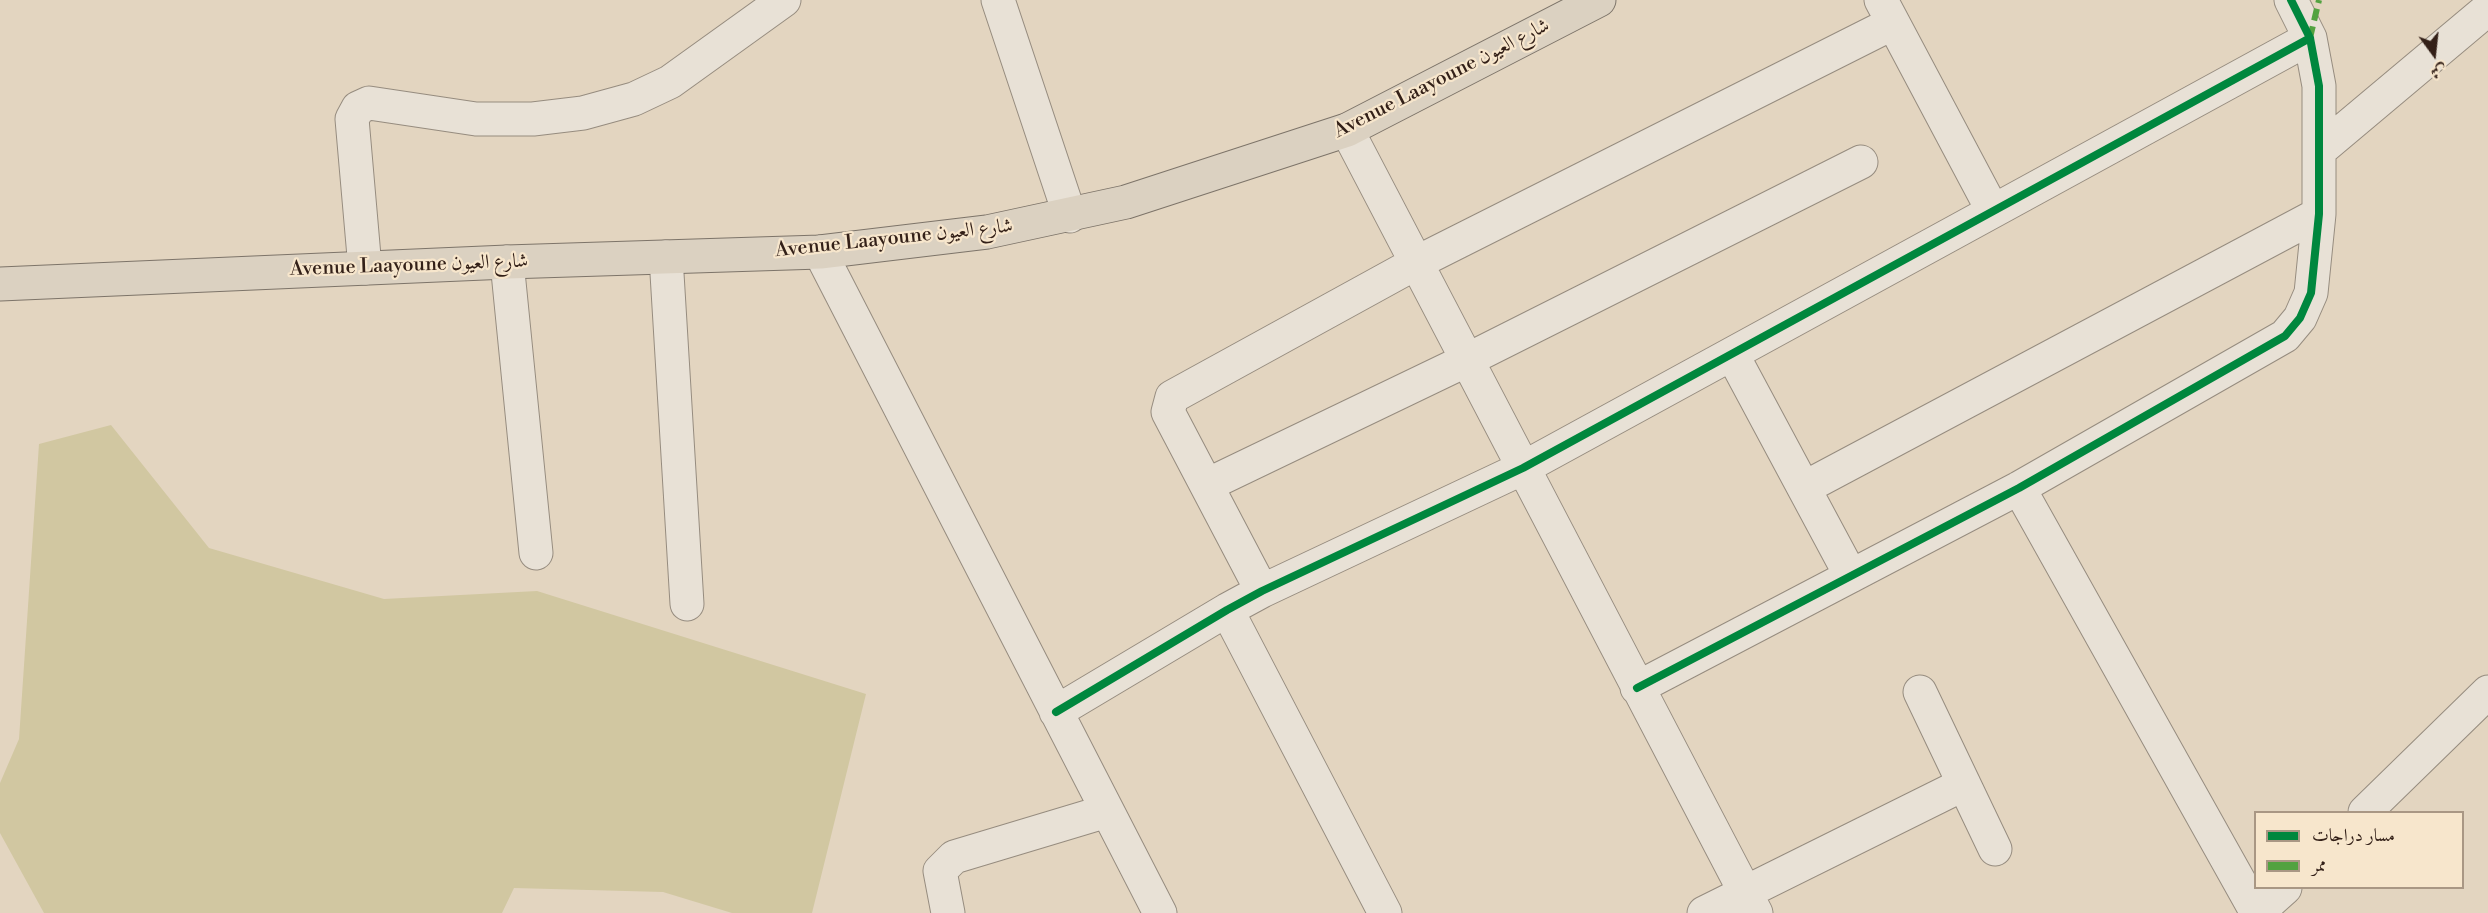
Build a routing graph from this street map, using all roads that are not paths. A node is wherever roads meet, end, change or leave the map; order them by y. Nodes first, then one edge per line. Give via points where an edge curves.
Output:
1 (784, 0) edge
2 (998, 0) edge
3 (1599, 0) edge
4 (2291, 0) edge
5 (2488, 9) edge
6 (1887, 12) edge
7 (2310, 38) junction
8 (1347, 130) junction
9 (2320, 150) junction
10 (1861, 162) dead end
11 (1993, 211) junction
12 (2319, 214) junction
13 (1070, 216) junction
14 (820, 252) junction
15 (666, 257) junction
16 (507, 262) junction
17 (1416, 263) junction
18 (365, 268) junction
19 (0, 284) edge
20 (1732, 354) junction
21 (1467, 360) junction
22 (1523, 468) junction
23 (1206, 485) junction
24 (1804, 488) junction
25 (2019, 488) junction
26 (536, 553) dead end
27 (1851, 576) junction
28 (1262, 591) junction
29 (687, 604) dead end
30 (1227, 609) junction
31 (1637, 688) junction
32 (1920, 692) dead end
33 (2488, 692) edge
34 (1056, 712) junction
35 (2488, 726) edge
36 (2453, 728) junction
37 (1964, 784) junction
38 (1107, 811) junction
39 (2367, 811) edge
40 (1995, 849) dead end
41 (2284, 889) edge
42 (1750, 903) edge
43 (948, 913) edge
44 (1160, 913) edge
45 (1385, 913) edge
46 (1704, 913) edge
47 (2257, 913) edge

1 - 18 street via 670,82 634,99 583,113 476,119 369,103 358,108 352,118
2 - 13 street
3 - 8 main road, Avenue Laayoune شارع العيون
4 - 7 street
5 - 9 street
6 - 11 street
6 - 17 street
7 - 9 street via 2319,86
7 - 11 street
8 - 13 main road, Avenue Laayoune شارع العيون via 1186,184
8 - 17 street
9 - 12 street
10 - 21 street
11 - 20 street
12 - 24 street
12 - 25 street via 2310,293 2300,318 2285,336
13 - 14 main road, Avenue Laayoune شارع العيون via 975,234
14 - 15 main road, Avenue Laayoune شارع العيون
14 - 34 street
15 - 16 main road, Avenue Laayoune شارع العيون
15 - 29 street
16 - 18 main road, Avenue Laayoune شارع العيون
16 - 26 street
17 - 21 street
17 - 23 street via 1172,397 1168,412
18 - 19 main road, Avenue Laayoune شارع العيون
20 - 22 street
20 - 24 street
21 - 22 street
21 - 23 street
22 - 28 street
22 - 31 street
23 - 28 street
24 - 27 street
25 - 27 street
25 - 47 street
27 - 31 street
28 - 30 street
30 - 34 street
30 - 45 street
31 - 42 street
32 - 37 street
33 - 36 street
34 - 38 street
35 - 36 street
36 - 39 street
37 - 40 street
37 - 42 street
38 - 43 street via 954,857 940,871
38 - 44 street
41 - 47 street
42 - 46 street

